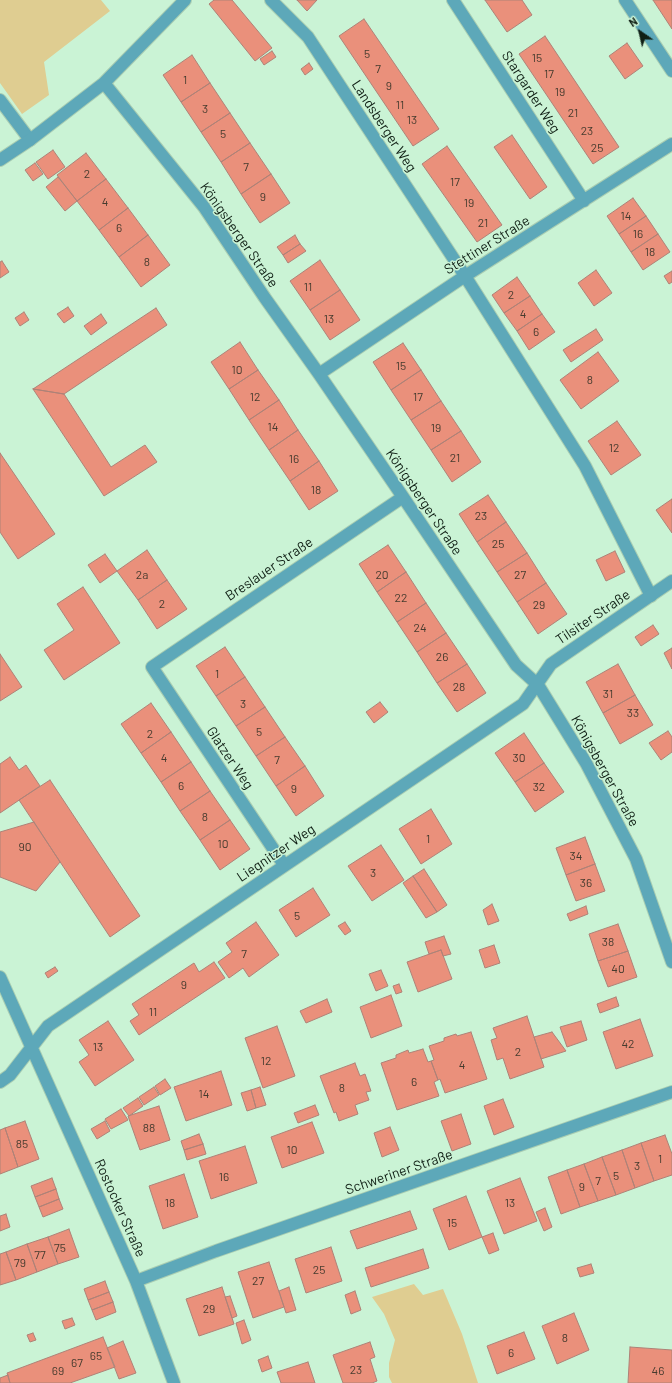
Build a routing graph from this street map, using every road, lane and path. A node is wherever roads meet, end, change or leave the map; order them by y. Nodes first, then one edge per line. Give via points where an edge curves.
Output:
1 (185, 0) edge
2 (271, 0) edge
3 (453, 0) edge
4 (625, 0) edge
5 (672, 71) edge
6 (104, 83) junction
7 (0, 100) edge
8 (30, 140) junction
9 (672, 144) edge
10 (0, 160) edge
11 (584, 201) junction
12 (465, 276) junction
13 (319, 374) junction
14 (403, 497) junction
15 (672, 582) edge
16 (651, 596) junction
17 (152, 667) joint
18 (538, 685) junction
19 (284, 865) junction
20 (672, 962) edge
21 (0, 977) edge
22 (32, 1048) junction
23 (0, 1082) edge
24 (672, 1092) edge
25 (136, 1281) junction
26 (174, 1383) edge

1 - 6 street
2 - 12 street, Landsberger Weg via 308,37
3 - 11 street, Stargarder Weg
4 - 5 street
6 - 8 street
6 - 13 street, Königsberger Straße via 204,207
7 - 8 street
8 - 10 street
9 - 11 street, Stettiner Straße
11 - 12 street, Stettiner Straße
12 - 13 street, Stettiner Straße
12 - 16 street, Landsberger Weg via 585,466
13 - 14 street, Königsberger Straße
14 - 17 street, Breslauer Straße
14 - 18 street, Königsberger Straße via 516,665
15 - 16 street, Tilsiter Straße
16 - 18 street, Tilsiter Straße via 551,664
17 - 19 street, Glatzer Weg
18 - 19 street, Liegnitzer Weg via 523,704
18 - 20 street, Königsberger Straße via 586,763 636,859
19 - 22 street, Liegnitzer Weg via 48,1026
21 - 22 street, Rostocker Straße
22 - 23 street via 10,1075
22 - 25 street, Rostocker Straße
24 - 25 street, Schweriner Straße
25 - 26 street, Rostocker Straße

